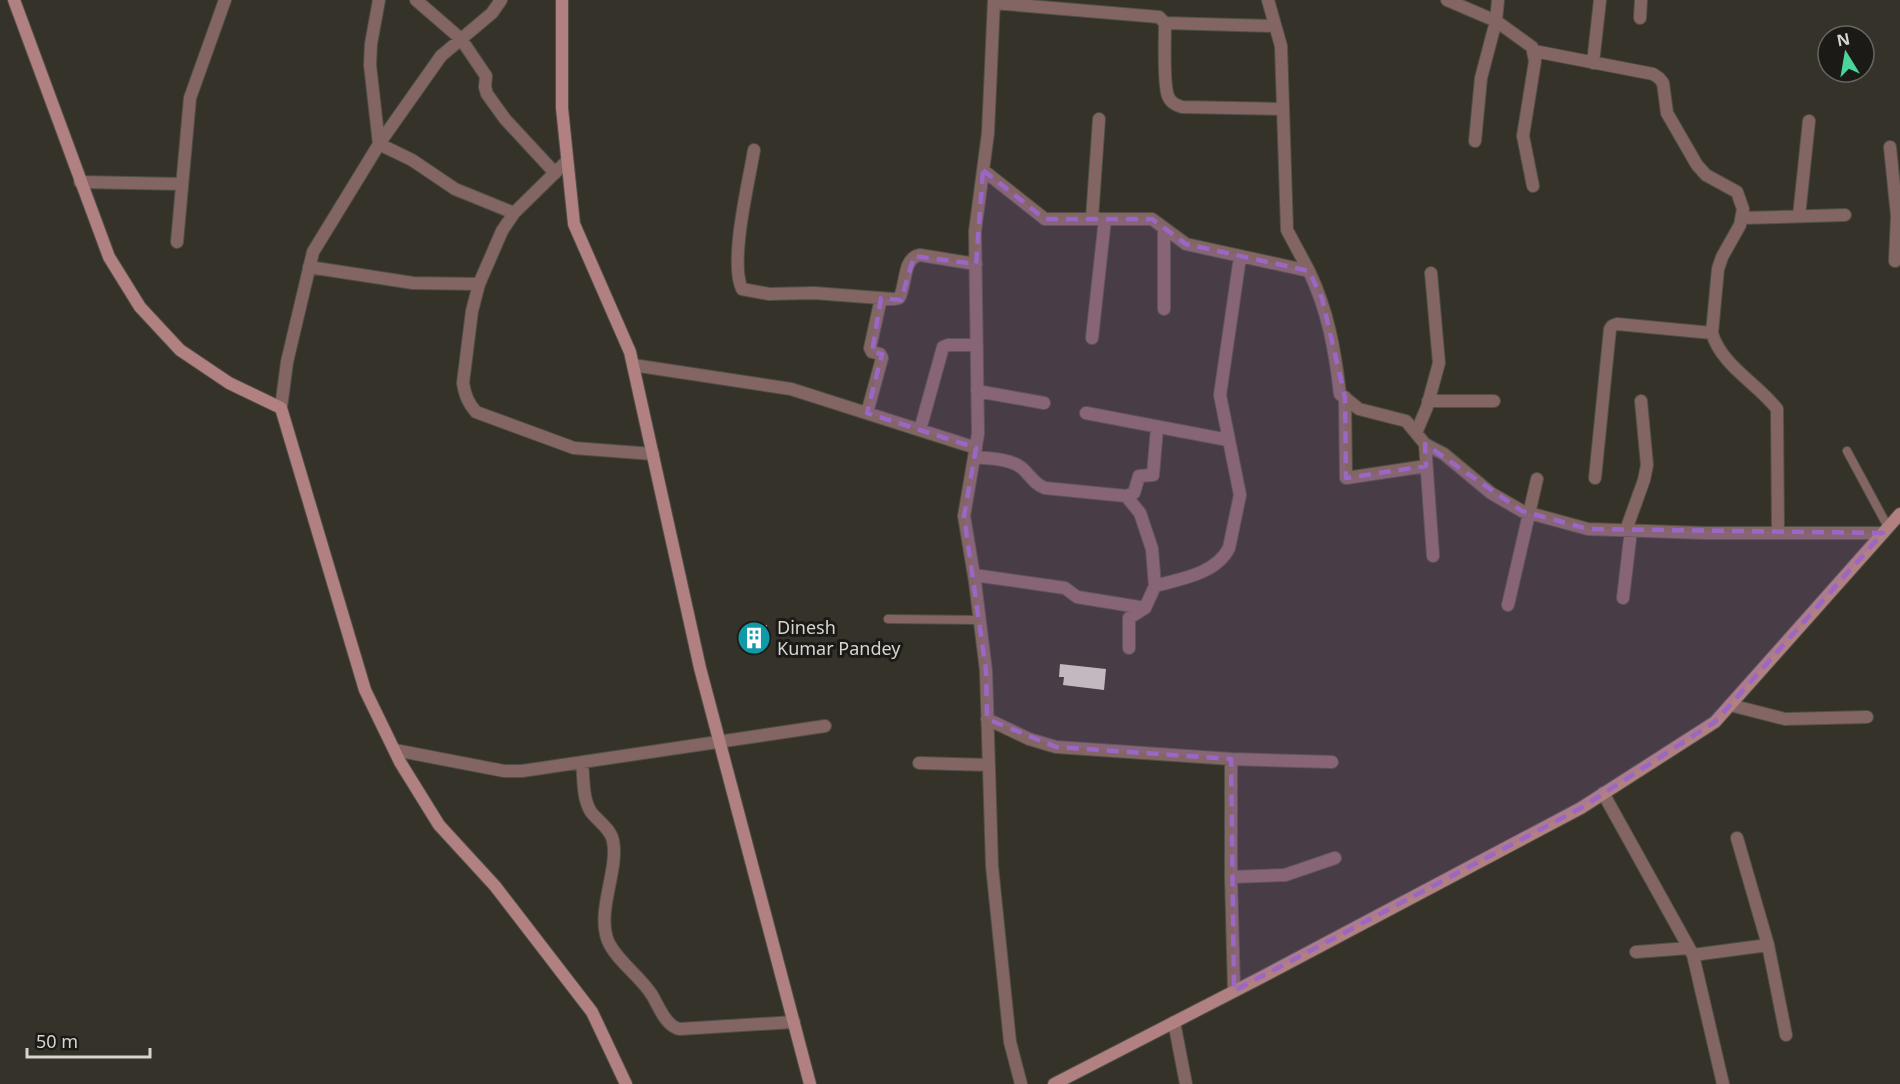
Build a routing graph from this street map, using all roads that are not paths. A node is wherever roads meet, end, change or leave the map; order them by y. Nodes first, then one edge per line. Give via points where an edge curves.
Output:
1 (14, 0) edge
2 (225, 0) edge
3 (379, 0) edge
4 (416, 0) edge
5 (501, 0) edge
6 (562, 0) edge
7 (1268, 0) edge
8 (1447, 0) edge
9 (1498, 0) edge
10 (1600, 0) edge
11 (1641, 0) edge
12 (994, 1) edge
13 (1640, 18) dead end
14 (1496, 21) junction
15 (1165, 23) junction
16 (1275, 26) junction
17 (461, 39) junction
18 (1534, 51) junction
19 (1593, 63) junction
20 (1283, 109) junction
21 (1099, 118) dead end
22 (1809, 121) dead end
23 (1476, 141) dead end
24 (379, 144) junction
25 (1890, 147) dead end
26 (754, 150) dead end
27 (567, 161) junction
28 (983, 170) junction
29 (555, 173) junction
30 (80, 182) junction
31 (182, 184) junction
32 (1533, 186) dead end
33 (514, 213) junction
34 (1845, 215) dead end
35 (1799, 216) junction
36 (1898, 216) edge
37 (1742, 218) junction
38 (1099, 219) junction
39 (1164, 228) junction
40 (177, 242) dead end
41 (1240, 256) junction
42 (1895, 261) dead end
43 (976, 264) junction
44 (309, 267) junction
45 (1309, 271) junction
46 (1431, 273) dead end
47 (479, 284) junction
48 (881, 298) junction
49 (1164, 309) dead end
50 (1712, 333) junction
51 (1092, 338) dead end
52 (977, 345) junction
53 (633, 364) junction
54 (977, 391) junction
55 (1345, 397) junction
56 (1428, 401) junction
57 (1494, 401) dead end
58 (1641, 402) dead end
59 (1044, 403) dead end
60 (281, 408) junction
61 (867, 413) junction
62 (1086, 413) dead end
63 (1157, 428) junction
64 (920, 430) junction
65 (1416, 433) junction
66 (1228, 440) junction
67 (1425, 444) junction
68 (1847, 451) dead end
69 (975, 453) junction
70 (653, 454) junction
71 (1426, 466) junction
72 (1595, 478) dead end
73 (1537, 479) dead end
74 (1126, 496) junction
75 (1531, 513) junction
76 (1900, 514) edge
77 (1628, 530) junction
78 (1885, 530) junction
79 (1778, 533) junction
80 (1433, 556) dead end
81 (974, 575) junction
82 (1155, 586) junction
83 (1623, 598) dead end
84 (1509, 605) dead end
85 (1145, 608) junction
86 (888, 619) dead end
87 (980, 620) junction
88 (1129, 648) dead end
89 (1730, 705) junction
90 (1867, 717) dead end
91 (987, 719) junction
92 (825, 726) dead end
93 (720, 742) junction
94 (395, 750) junction
95 (1231, 759) junction
96 (582, 762) junction
97 (1332, 762) dead end
98 (919, 763) dead end
99 (989, 765) junction
100 (1603, 793) junction
101 (1737, 838) dead end
102 (1335, 858) dead end
103 (1231, 877) junction
104 (1768, 945) junction
105 (1636, 952) dead end
106 (1691, 952) junction
107 (1234, 991) junction
108 (794, 1022) junction
109 (1174, 1022) junction
110 (1786, 1035) dead end
111 (627, 1084) edge
112 (810, 1084) edge
113 (1020, 1084) edge
114 (1054, 1084) edge
115 (1186, 1084) edge
116 (1723, 1084) edge

1 - 30 street
2 - 31 street via 190,98
3 - 24 street via 370,65
4 - 17 street
5 - 17 street via 492,13
6 - 27 street via 562,108
7 - 16 street
8 - 14 street
9 - 14 street
10 - 19 street
11 - 13 street
12 - 15 street via 1159,17
12 - 28 street
14 - 18 street
14 - 23 street via 1482,71
15 - 16 street
15 - 20 street via 1166,90 1176,105
16 - 20 street via 1281,46
17 - 24 street via 441,56
17 - 29 street via 486,76 487,94
18 - 19 street
18 - 32 street via 1523,136
19 - 37 street via 1659,78 1667,113 1697,165 1706,175 1737,192
20 - 45 street via 1287,230
21 - 38 street
22 - 35 street
24 - 33 street via 412,160 455,189
24 - 44 street via 313,252
25 - 36 street
26 - 48 street via 739,249 742,289 769,294
27 - 29 street
27 - 53 street via 574,224
28 - 38 street via 1045,219
28 - 43 street via 975,231
29 - 33 street
30 - 31 street
30 - 60 street via 109,257 140,307 180,350 229,383
31 - 40 street
33 - 47 street
34 - 35 street
35 - 37 street
36 - 42 street
37 - 50 street via 1718,269
38 - 39 street via 1152,219
38 - 51 street
39 - 41 street via 1186,244
39 - 49 street
41 - 45 street
41 - 66 street via 1220,395
43 - 48 street via 914,256 909,261 900,298
43 - 52 street
44 - 47 street via 413,283
44 - 60 street via 286,362
45 - 55 street via 1322,298 1340,394
46 - 56 street via 1439,358
47 - 70 street via 463,383 469,404 476,411 574,448
48 - 61 street via 870,348 882,358
50 - 72 street via 1612,326
50 - 79 street via 1740,373 1777,409
52 - 54 street
52 - 64 street via 943,347
53 - 61 street via 790,388
53 - 70 street
54 - 59 street
54 - 69 street
55 - 65 street via 1359,409 1406,421
55 - 71 street via 1346,478
56 - 57 street
56 - 65 street
58 - 77 street via 1647,465
60 - 94 street via 365,690
61 - 64 street
62 - 63 street
63 - 66 street
63 - 74 street via 1153,475 1139,476 1134,493
64 - 69 street
65 - 67 street
66 - 82 street via 1240,500 1226,553 1207,570
67 - 71 street
67 - 75 street via 1444,454 1491,493
68 - 78 lane
69 - 74 street via 1016,464 1045,488
69 - 81 street via 964,516
70 - 93 street
71 - 80 street
73 - 75 street
74 - 82 street via 1140,513 1152,549
75 - 77 street via 1588,529
75 - 84 street
76 - 78 street
77 - 79 street
77 - 83 street
78 - 79 street
78 - 89 street
81 - 85 street via 1065,588 1077,597
81 - 87 street
82 - 85 street
85 - 88 street via 1129,618
86 - 87 lane
87 - 91 street
89 - 90 street via 1785,719
89 - 100 street via 1715,722
91 - 95 street via 1056,747
91 - 99 street
92 - 93 street
93 - 96 street
93 - 108 street
94 - 96 street via 512,771
94 - 111 street via 439,825 495,886 592,1012
95 - 97 street
95 - 103 street
96 - 108 street via 587,802 613,842 605,914 608,940 613,951 642,980 670,1025 680,1029
98 - 99 street
99 - 113 street via 993,878 1010,1042
100 - 106 street
100 - 107 street
101 - 104 street
102 - 103 street via 1285,875
103 - 107 street
104 - 106 street
104 - 110 street
105 - 106 street
106 - 116 street
107 - 109 street
108 - 112 street
109 - 114 street
109 - 115 street

